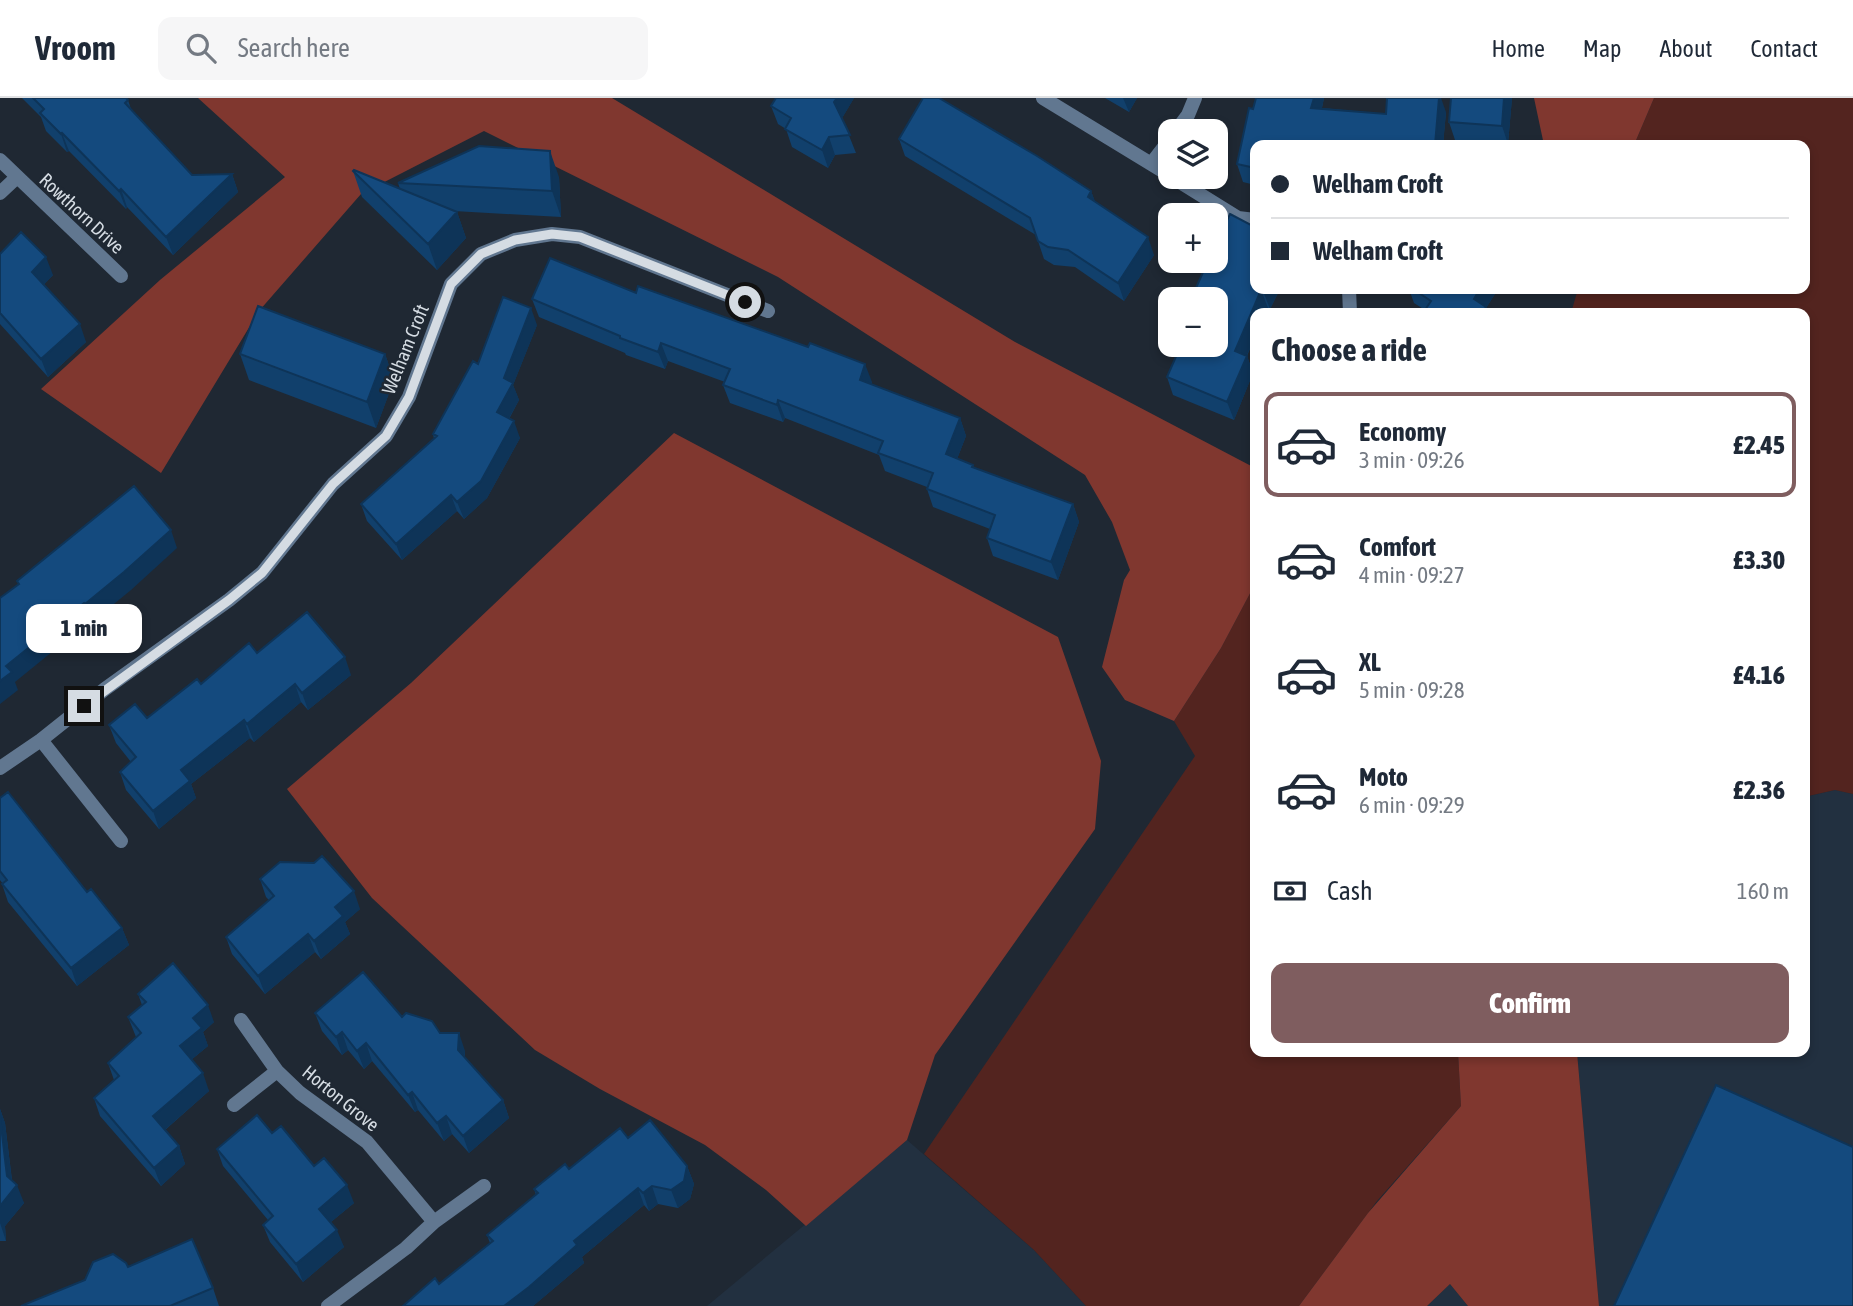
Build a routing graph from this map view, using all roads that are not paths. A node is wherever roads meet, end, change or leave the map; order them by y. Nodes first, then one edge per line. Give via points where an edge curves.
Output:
1 (1043, 98) edge
2 (1195, 98) edge
3 (1185, 119) edge
4 (1158, 155) edge
5 (0, 160) edge
6 (1151, 164) junction
7 (1158, 168) edge
8 (16, 178) junction
9 (1192, 189) edge
10 (0, 193) edge
11 (1250, 219) edge
12 (121, 276) dead end
13 (768, 311) dead end
14 (41, 740) junction
15 (0, 768) edge
16 (121, 841) dead end
17 (241, 1020) dead end
18 (277, 1070) junction
19 (234, 1105) dead end
20 (484, 1186) dead end
21 (434, 1222) junction
22 (328, 1306) edge

1 - 6 street
2 - 3 street
4 - 6 street
5 - 8 street, Rowthorn Drive
6 - 7 street
8 - 10 street, Rowthorn Drive
8 - 12 street, Rowthorn Drive
9 - 11 street via 1238,218
13 - 14 street, Welham Croft via 580,237 552,234 515,240 481,254 451,284 409,397 386,436 333,484 262,573
14 - 15 street, Welham Croft
14 - 16 street
17 - 18 street, Horton Grove
18 - 19 street, Horton Grove
18 - 21 street, Horton Grove via 300,1093 367,1142
20 - 21 street
21 - 22 street

